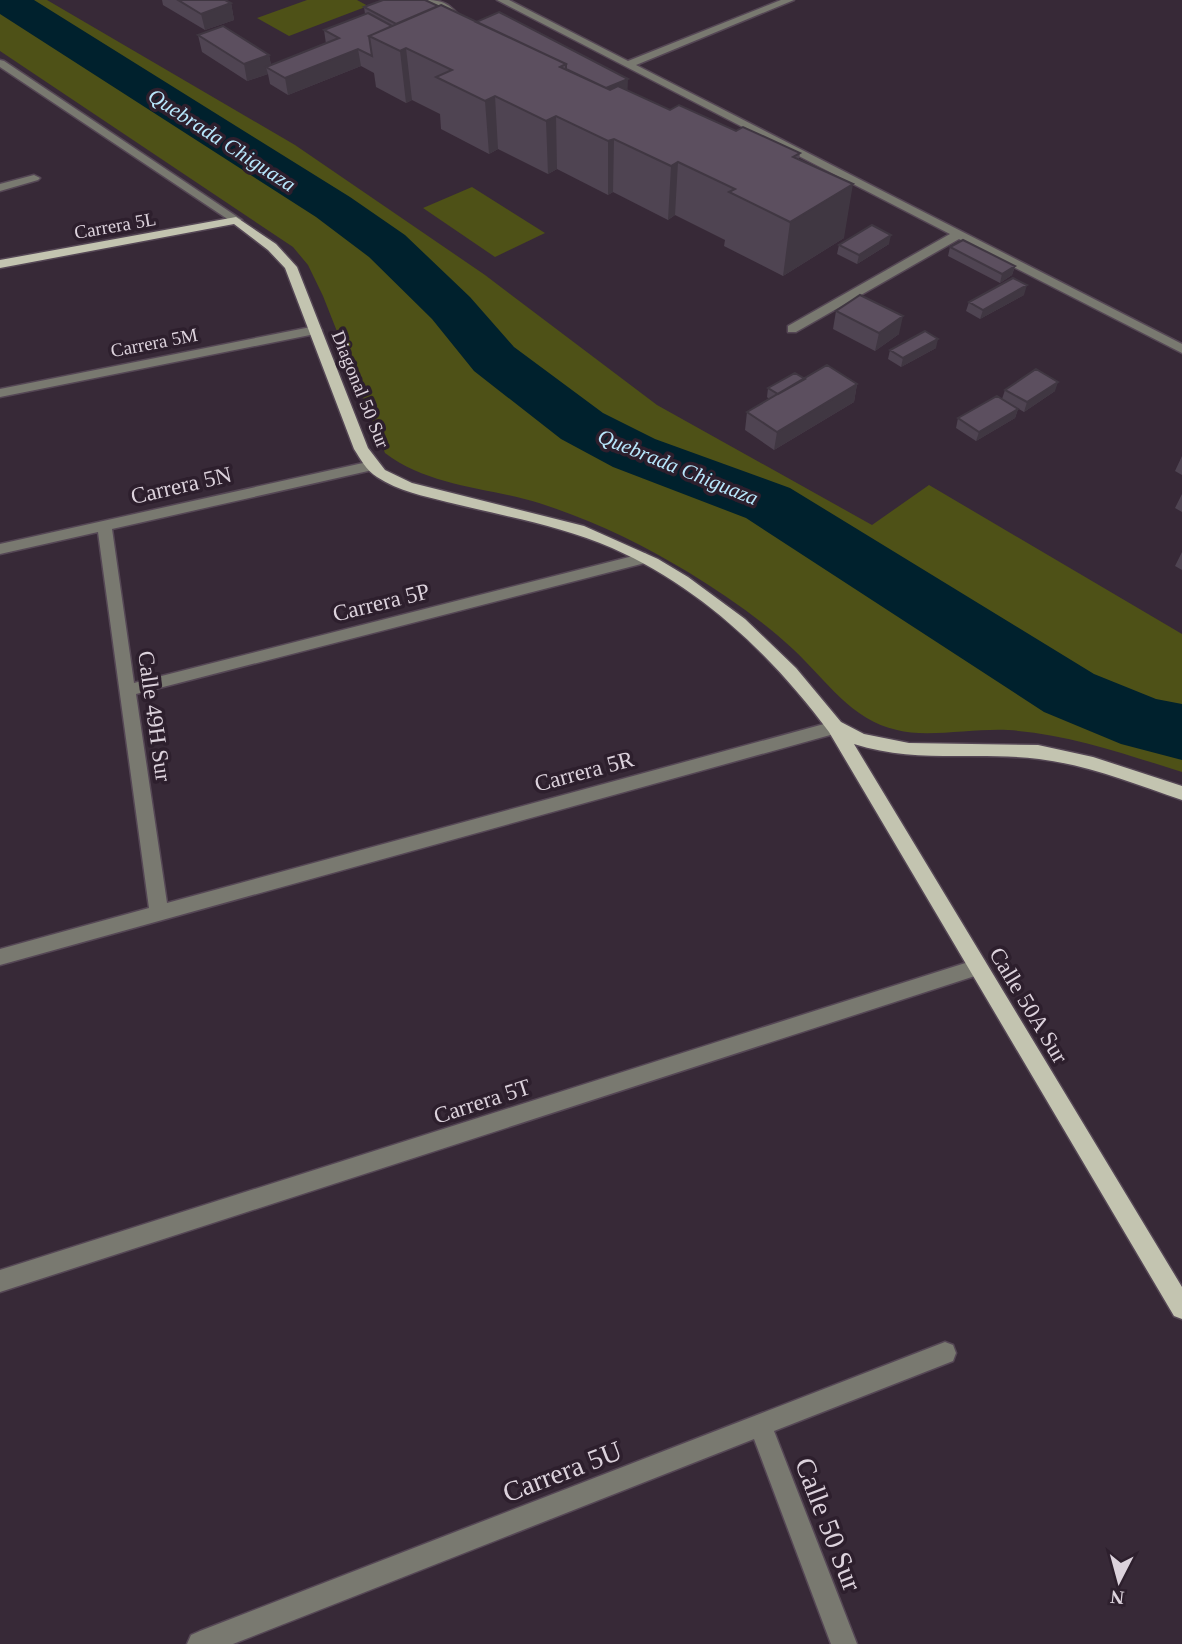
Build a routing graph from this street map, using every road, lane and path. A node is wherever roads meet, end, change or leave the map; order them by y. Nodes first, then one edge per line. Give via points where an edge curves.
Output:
1 (432, 0) edge
2 (502, 0) edge
3 (789, 0) edge
4 (457, 19) edge
5 (0, 63) edge
6 (626, 65) junction
7 (34, 178) dead end
8 (0, 188) edge
9 (236, 220) junction
10 (957, 235) junction
11 (0, 264) edge
12 (792, 328) dead end
13 (316, 330) junction
14 (1182, 349) edge
15 (0, 393) edge
16 (372, 466) junction
17 (104, 526) junction
18 (0, 549) edge
19 (645, 558) junction
20 (130, 690) junction
21 (835, 727) junction
22 (1182, 793) edge
23 (159, 914) junction
24 (0, 957) edge
25 (978, 967) junction
26 (0, 1281) edge
27 (1182, 1308) edge
28 (945, 1353) dead end
29 (760, 1425) junction
30 (200, 1644) edge
31 (844, 1644) edge

1 - 4 street via 451,10
2 - 6 street
3 - 6 street
5 - 9 street, Diagonal 50 Sur via 15,80
6 - 10 street
7 - 8 street
9 - 11 main road, Carrera 5L
9 - 13 main road, Diagonal 50 Sur via 291,267
10 - 12 street
10 - 14 street
13 - 15 street, Carrera 5M
13 - 16 main road, Diagonal 50 Sur via 361,449
16 - 17 street, Carrera 5N
16 - 19 main road, Diagonal 50 Sur via 425,491 590,534
17 - 18 street, Carrera 5N
17 - 20 street, Calle 49H Sur
19 - 20 street, Carrera 5P
19 - 21 main road, Diagonal 50 Sur via 754,635 806,688
20 - 23 street, Calle 49H Sur
21 - 22 main road via 862,741 919,752 992,750 1072,757
21 - 23 street, Carrera 5R
21 - 25 main road, Calle 50A Sur
23 - 24 street, Carrera 5R
25 - 26 street, Carrera 5T
25 - 27 main road, Calle 50A Sur
28 - 29 street, Carrera 5U
29 - 30 street, Carrera 5U
29 - 31 street, Calle 50 Sur

